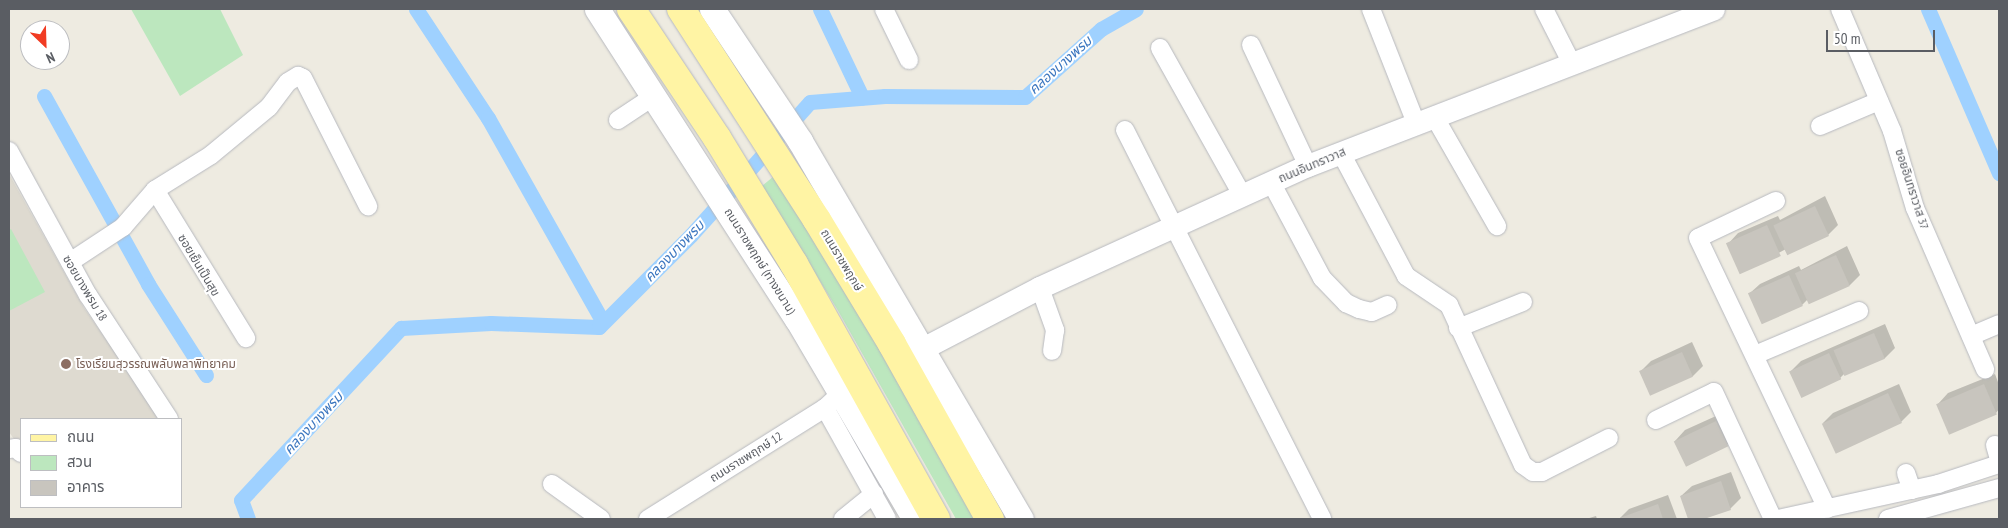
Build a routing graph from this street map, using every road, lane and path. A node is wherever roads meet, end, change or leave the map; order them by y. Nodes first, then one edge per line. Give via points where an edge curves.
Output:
1 (597, 9) edge
2 (631, 9) edge
3 (681, 9) edge
4 (712, 9) edge
5 (884, 9) edge
6 (1371, 9) edge
7 (1544, 9) edge
8 (1714, 9) edge
9 (1840, 9) edge
10 (1251, 45) dead end
11 (1160, 48) dead end
12 (909, 60) dead end
13 (1572, 64) junction
14 (654, 96) junction
15 (1879, 101) junction
16 (1425, 119) junction
17 (618, 120) dead end
18 (1820, 126) dead end
19 (1125, 130) dead end
20 (9, 151) edge
21 (1341, 153) junction
22 (1308, 166) junction
23 (1271, 182) junction
24 (155, 190) junction
25 (1242, 195) junction
26 (1776, 201) dead end
27 (368, 206) dead end
28 (1497, 226) dead end
29 (1174, 227) junction
30 (70, 262) junction
31 (1040, 288) junction
32 (1523, 302) dead end
33 (1388, 305) dead end
34 (1859, 311) dead end
35 (1999, 324) edge
36 (1458, 328) junction
37 (1971, 336) junction
38 (246, 338) dead end
39 (923, 349) junction
40 (1052, 351) dead end
41 (1755, 355) junction
42 (1985, 369) dead end
43 (833, 401) junction
44 (168, 418) edge
45 (1656, 420) dead end
46 (1609, 438) dead end
47 (9, 449) edge
48 (20, 452) edge
49 (1999, 464) edge
50 (552, 484) dead end
51 (1999, 488) edge
52 (874, 494) junction
53 (1827, 508) junction
54 (1926, 515) edge
55 (601, 519) edge
56 (648, 519) edge
57 (843, 519) edge
58 (887, 519) edge
59 (915, 519) edge
60 (936, 519) edge
61 (990, 519) edge
62 (1021, 519) edge
63 (1322, 519) edge
64 (1773, 519) edge
65 (1778, 519) edge
66 (1888, 519) edge

1 - 14 main road, ถนนราชพฤกษ์ (ทางขนาน)
2 - 60 main road via 758,206 873,400
3 - 61 main road, ถนนราชพฤกษ์ via 818,220
4 - 39 main road via 800,141
5 - 12 street
6 - 16 street
7 - 13 street
8 - 13 street, ถนนอินทราวาส
9 - 15 street, ซอยอินทราวาส 37
10 - 22 street
11 - 25 street
13 - 16 street, ถนนอินทราวาส
14 - 17 street
14 - 43 main road, ถนนราชพฤกษ์ (ทางขนาน) via 740,229
15 - 18 street
15 - 37 street, ซอยอินทราวาส 37 via 1895,139 1915,208
16 - 21 street, ถนนอินทราวาส
16 - 28 street
19 - 29 street
20 - 30 street, ซอยบางพรม 18
21 - 22 street, ถนนอินทราวาส
21 - 36 street via 1406,276 1449,305
22 - 23 street, ถนนอินทราวาส
23 - 25 street, ถนนอินทราวาส
23 - 33 street via 1322,278 1346,303 1358,309 1372,312
24 - 27 street via 211,155 269,107 288,82 298,76 303,78
24 - 30 street via 119,230
24 - 38 street, ซอยเย็นเป็นสุข
25 - 29 street, ถนนอินทราวาส
26 - 41 street via 1698,238
29 - 31 street, ถนนอินทราวาส
29 - 63 street
30 - 44 street, ซอยบางพรม 18
31 - 39 street, ถนนอินทราวาส
31 - 40 street via 1055,330
32 - 36 street
34 - 41 street
35 - 37 street
36 - 46 street via 1523,465 1533,472 1542,472
37 - 42 street, ซอยอินทราวาส 37
39 - 62 main road
41 - 53 street
43 - 52 street
43 - 56 street, ถนนราชพฤกษ์ 12
43 - 59 main road, ถนนราชพฤกษ์ (ทางขนาน)
45 - 64 street via 1714,392
47 - 48 street via 16,448
49 - 53 street via 1909,481
50 - 55 street
51 - 54 street
52 - 57 street
52 - 58 street
53 - 65 street
54 - 66 street

